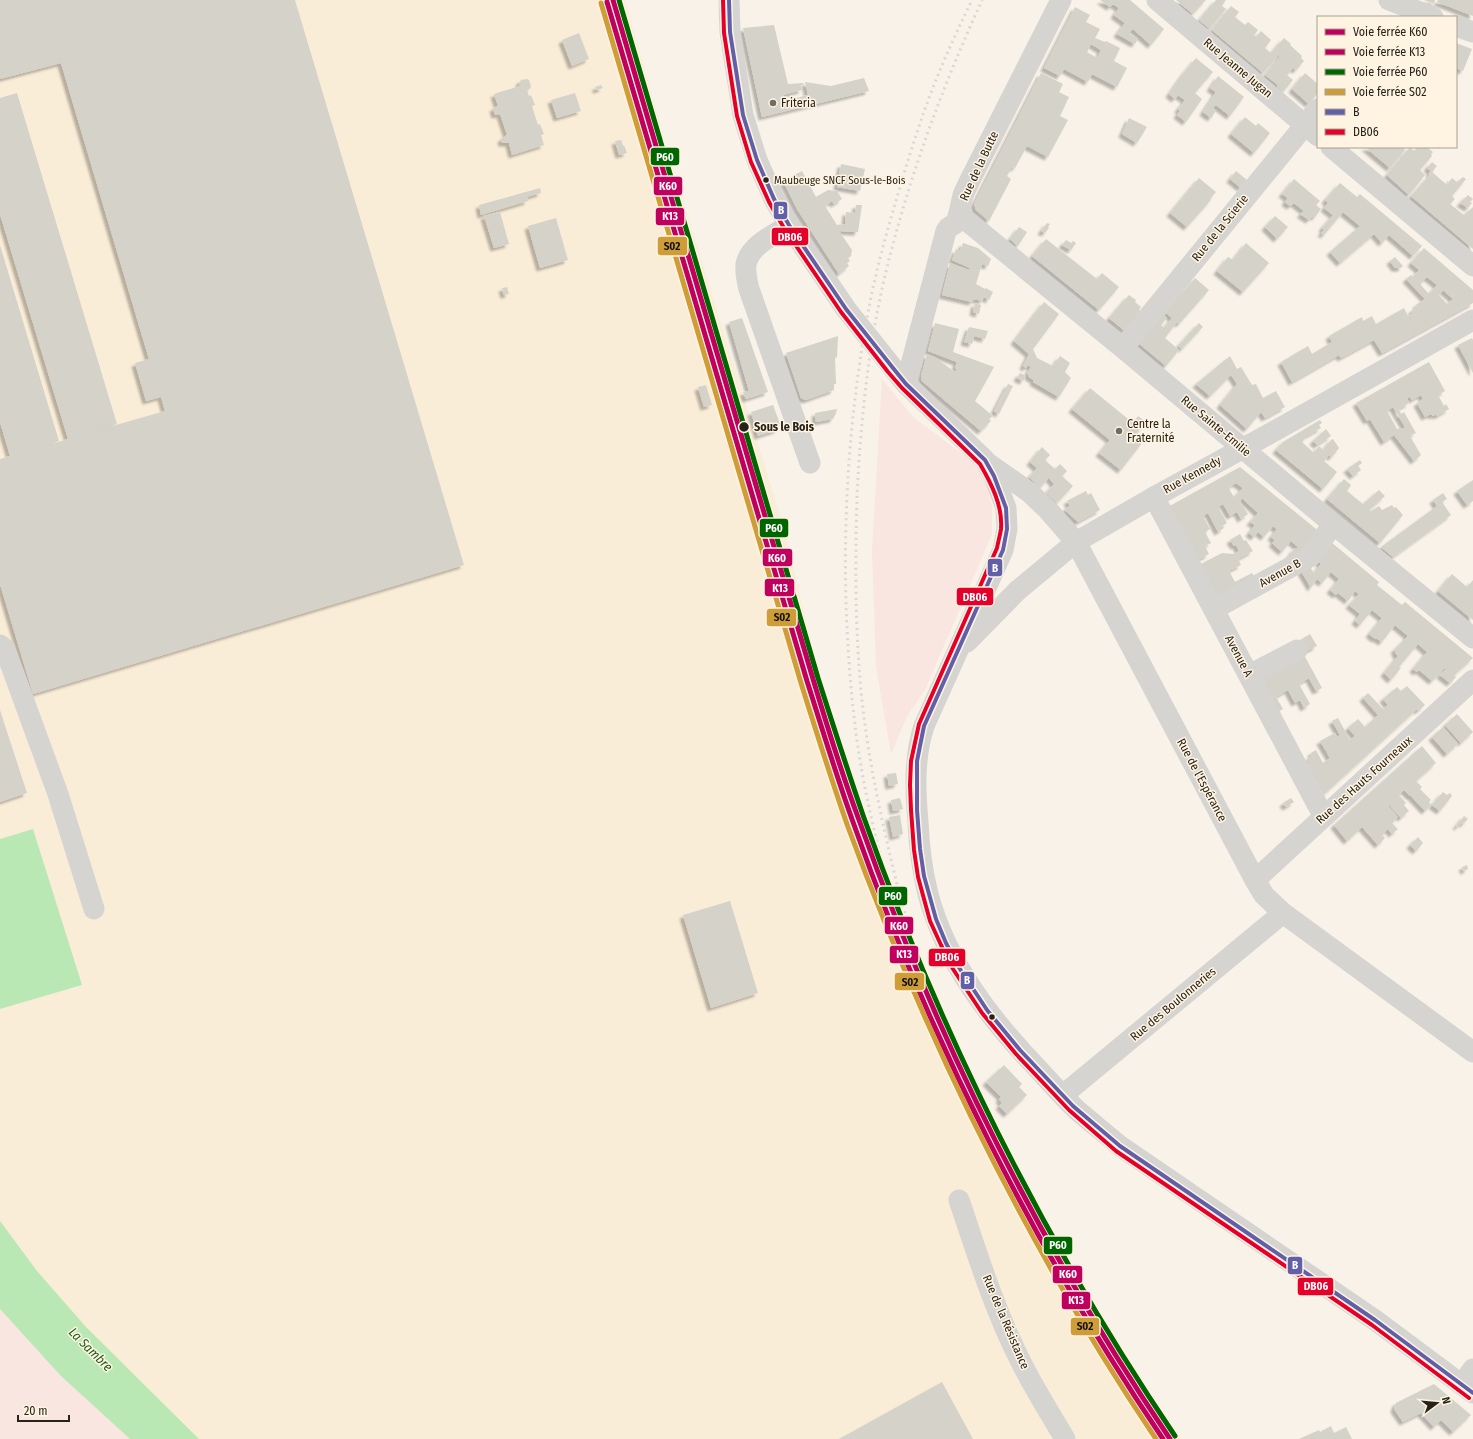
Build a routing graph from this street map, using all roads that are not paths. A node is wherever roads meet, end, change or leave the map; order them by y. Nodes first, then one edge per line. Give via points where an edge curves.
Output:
1 (729, 0) edge
2 (1061, 0) edge
3 (1157, 0) edge
4 (1396, 8) edge
5 (1429, 16) edge
6 (1457, 26) edge
7 (1473, 32) edge
8 (1317, 111) edge
9 (1311, 130) edge
10 (1332, 148) edge
11 (958, 217) junction
12 (789, 225) junction
13 (1473, 266) edge
14 (1473, 320) edge
15 (1123, 348) junction
16 (906, 384) junction
17 (1242, 448) junction
18 (985, 460) junction
19 (810, 463) dead end
20 (1154, 497) junction
21 (1333, 524) junction
22 (1076, 542) junction
23 (1214, 609) junction
24 (1473, 638) edge
25 (0, 645) edge
26 (1297, 650) dead end
27 (957, 653) junction
28 (1250, 675) junction
29 (1473, 680) edge
30 (1324, 816) junction
31 (1255, 880) junction
32 (94, 909) dead end
33 (1283, 913) junction
34 (1473, 1052) edge
35 (1063, 1095) junction
36 (959, 1200) dead end
37 (1469, 1382) edge
38 (1065, 1439) edge

1 - 12 street via 730,32 743,115 759,166
2 - 11 street, Rue de la Butte via 969,182
3 - 9 street, Rue Jeanne Jugan
4 - 5 street
6 - 7 street
8 - 9 street, Rue de la Scierie
9 - 15 street, Rue de la Scierie
10 - 13 street
11 - 15 street, Rue Sainte-Emilie via 967,221
11 - 16 street, Rue de la Butte via 943,238
12 - 16 street via 846,309
12 - 19 street via 750,254 746,264 746,275
14 - 17 street, Rue Kennedy
15 - 17 street, Rue Sainte-Emilie
16 - 18 street
17 - 20 street, Rue Kennedy
17 - 21 street, Rue Sainte-Emilie
18 - 22 street, Rue de l'Espérance via 1029,492
18 - 27 street via 1006,508 1007,529 1003,550
20 - 22 street, Rue Kennedy
20 - 23 street, Avenue A
21 - 23 street, Avenue B via 1311,556
21 - 24 street, Rue Sainte-Emilie
22 - 27 street, Rue Kennedy via 1017,591
22 - 31 street, Rue de l'Espérance
23 - 28 street, Avenue A
25 - 32 street via 5,649 58,794
26 - 28 street
27 - 35 street via 924,726 918,748 917,812 922,867 928,894 951,953 973,992 1017,1047
28 - 30 street, Avenue A
29 - 30 street, Rue des Hauts Fourneaux
30 - 31 street, Rue des Hauts Fourneaux
31 - 33 street, Rue de l'Espérance via 1264,895
33 - 34 street, Rue de l'Espérance
33 - 35 street, Rue des Boulonneries
35 - 37 street via 1120,1146
36 - 38 street, Rue de la Résistance via 1009,1336

